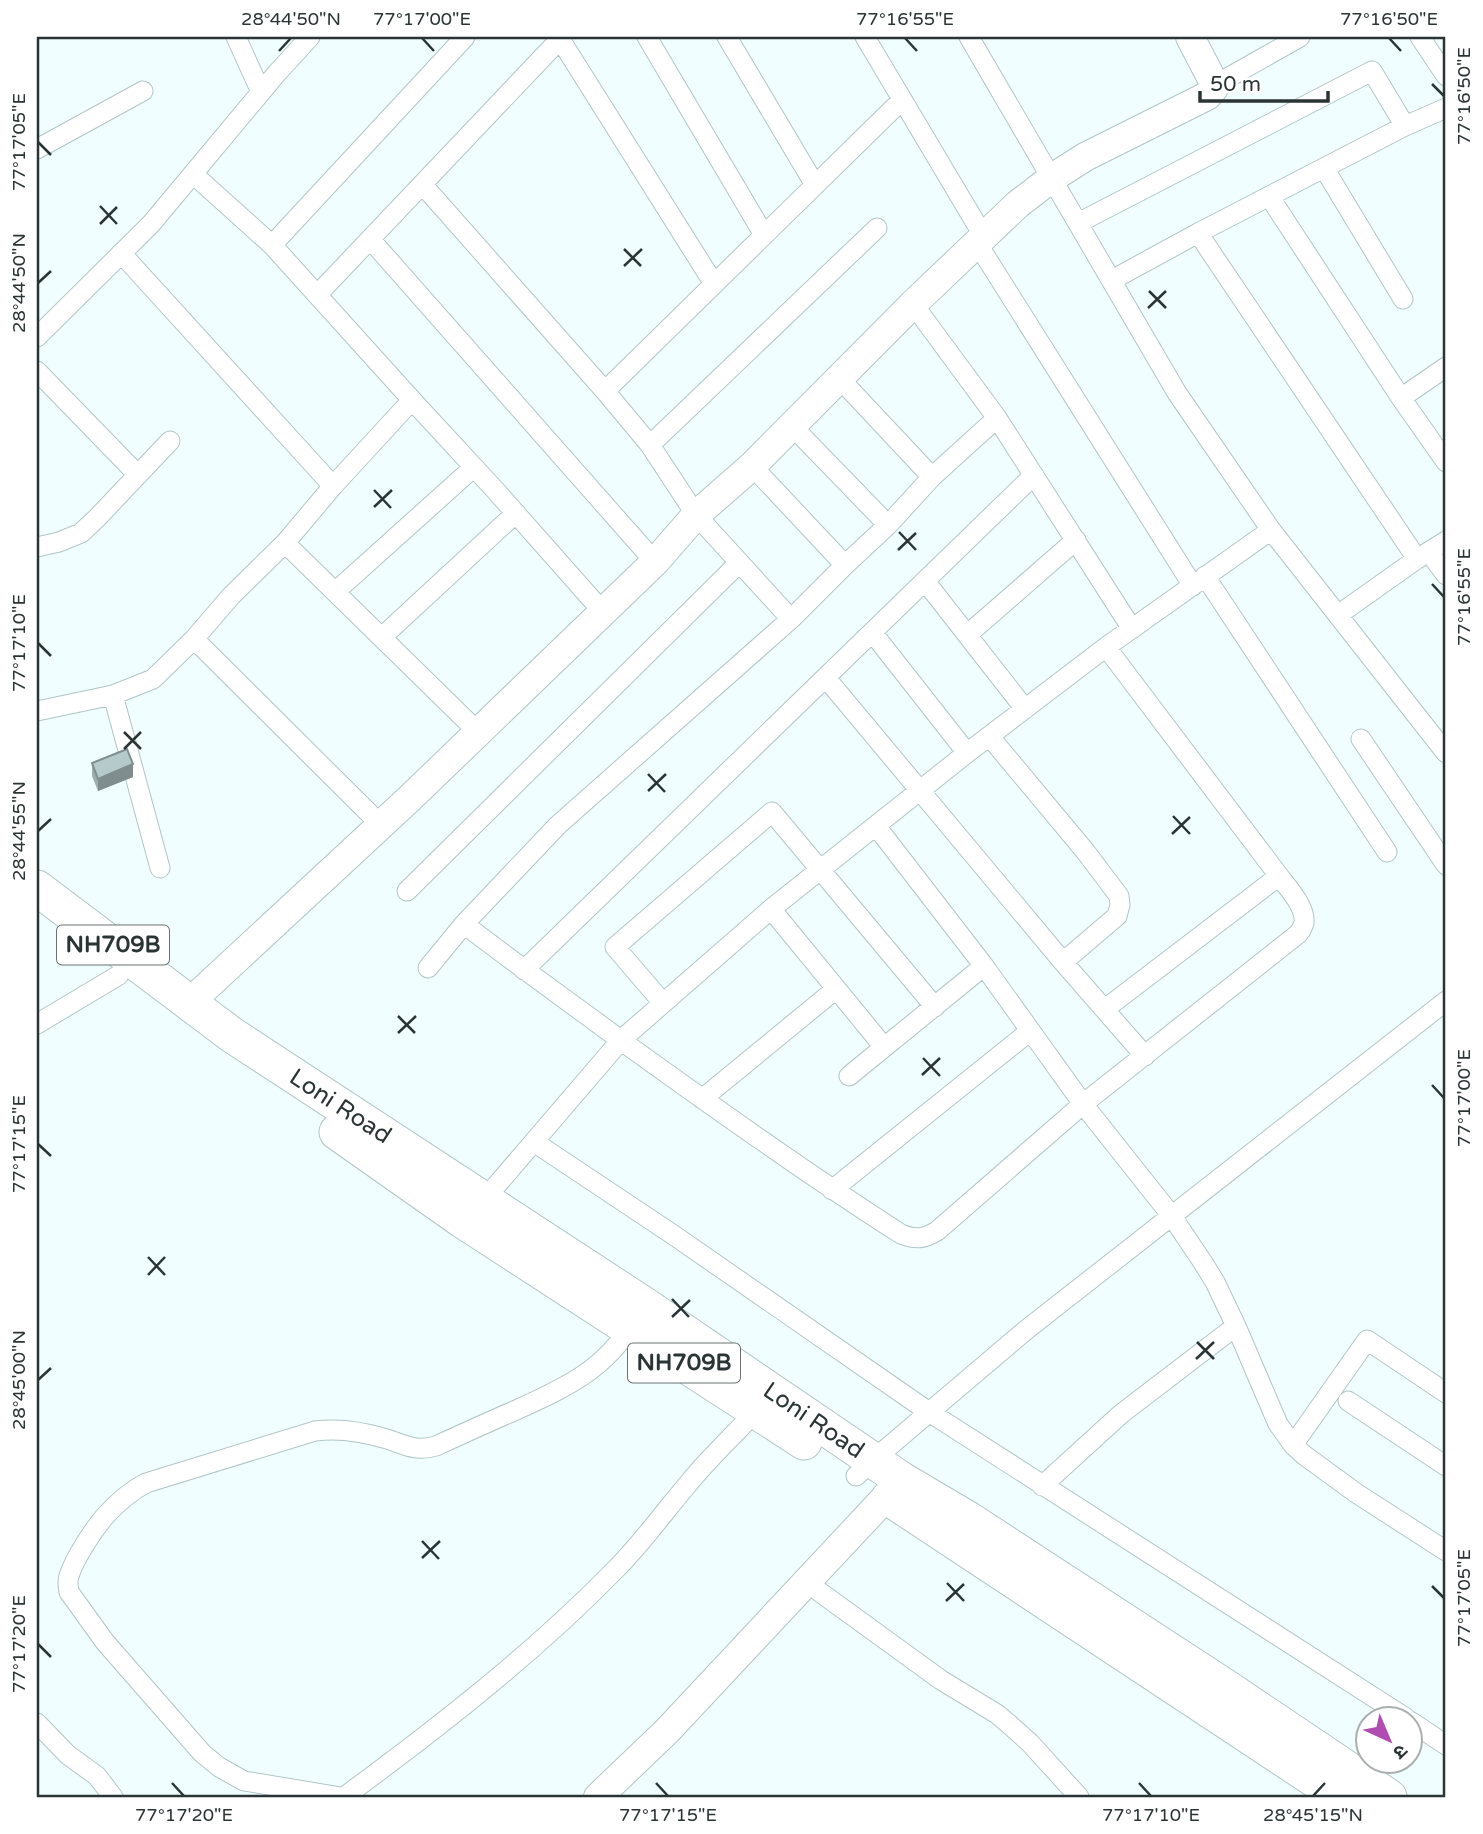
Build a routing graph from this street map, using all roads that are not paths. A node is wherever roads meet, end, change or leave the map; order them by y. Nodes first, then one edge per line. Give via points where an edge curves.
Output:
1 (236, 37) edge
2 (310, 37) edge
3 (465, 37) edge
4 (647, 37) edge
5 (727, 37) edge
6 (865, 37) edge
7 (969, 37) edge
8 (1190, 37) edge
9 (1300, 37) edge
10 (1420, 37) edge
11 (561, 38) edge
12 (1446, 76) edge
13 (1215, 85) junction
14 (143, 91) dead end
15 (261, 92) junction
16 (902, 100) junction
17 (1446, 108) edge
18 (1405, 126) junction
19 (37, 149) edge
20 (1324, 168) junction
21 (193, 174) junction
22 (1052, 178) junction
23 (422, 184) junction
24 (815, 185) junction
25 (1269, 196) junction
26 (1078, 223) junction
27 (877, 228) dead end
28 (1198, 233) junction
29 (764, 235) junction
30 (370, 239) junction
31 (981, 240) junction
32 (272, 245) junction
33 (121, 253) junction
34 (1112, 280) junction
35 (714, 284) junction
36 (317, 295) junction
37 (1403, 299) dead end
38 (913, 304) junction
39 (37, 338) edge
40 (1446, 367) edge
41 (37, 371) edge
42 (840, 379) junction
43 (605, 391) junction
44 (1401, 398) junction
45 (412, 400) junction
46 (997, 418) junction
47 (792, 426) junction
48 (170, 441) dead end
49 (650, 445) junction
50 (1446, 462) edge
51 (752, 466) junction
52 (474, 467) junction
53 (138, 475) junction
54 (1034, 475) junction
55 (932, 477) junction
56 (333, 486) junction
57 (516, 513) junction
58 (696, 515) junction
59 (888, 525) junction
60 (1271, 530) junction
61 (1076, 540) junction
62 (1446, 541) edge
63 (285, 543) junction
64 (37, 547) edge
65 (1423, 555) junction
66 (655, 562) junction
67 (739, 563) junction
68 (845, 565) junction
69 (1446, 575) edge
70 (925, 581) junction
71 (1199, 581) junction
72 (335, 592) junction
73 (603, 612) junction
74 (1338, 615) junction
75 (791, 620) junction
76 (1132, 629) junction
77 (872, 632) junction
78 (967, 635) junction
79 (382, 638) junction
80 (194, 639) junction
81 (1107, 647) junction
82 (826, 678) junction
83 (113, 695) junction
84 (1026, 709) junction
85 (37, 711) edge
86 (478, 732) junction
87 (990, 737) junction
88 (1361, 739) dead end
89 (967, 753) junction
90 (1446, 753) edge
91 (920, 792) junction
92 (381, 825) junction
93 (876, 826) junction
94 (1387, 852) dead end
95 (1446, 865) edge
96 (160, 868) dead end
97 (821, 870) junction
98 (1279, 876) junction
99 (37, 888) edge
100 (407, 891) dead end
101 (771, 909) junction
102 (37, 914) edge
103 (464, 924) junction
104 (1063, 962) junction
105 (984, 966) junction
106 (428, 968) dead end
107 (524, 970) junction
108 (119, 975) junction
109 (836, 989) junction
110 (1446, 1001) edge
111 (189, 1003) junction
112 (663, 1003) junction
113 (935, 1007) junction
114 (1105, 1009) junction
115 (37, 1024) edge
116 (1030, 1031) junction
117 (621, 1040) junction
118 (884, 1047) junction
119 (1145, 1056) junction
120 (849, 1076) dead end
121 (702, 1099) junction
122 (1083, 1104) junction
123 (534, 1142) junction
124 (832, 1190) junction
125 (483, 1201) junction
126 (1171, 1215) junction
127 (636, 1316) junction
128 (1236, 1326) junction
129 (1446, 1393) edge
130 (1348, 1401) dead end
131 (757, 1410) junction
132 (929, 1412) junction
133 (1293, 1445) junction
134 (1446, 1466) edge
135 (864, 1468) junction
136 (1042, 1486) junction
137 (895, 1488) junction
138 (1446, 1551) edge
139 (806, 1583) junction
140 (1383, 1704) edge
141 (37, 1723) edge
142 (1424, 1731) edge
143 (1446, 1745) edge
144 (1332, 1780) edge
145 (113, 1797) edge
146 (342, 1797) edge
147 (598, 1797) edge
148 (1079, 1797) edge
149 (1389, 1797) edge

1 - 15 street
2 - 15 street
3 - 32 street
4 - 29 street
5 - 24 street
6 - 16 street
7 - 22 street
8 - 13 street
9 - 13 street
10 - 12 street
11 - 23 street
11 - 35 street
13 - 22 street via 1207,96
14 - 19 street
15 - 21 street
16 - 24 street
16 - 31 street
17 - 18 street
18 - 20 street
18 - 26 street via 1372,71
20 - 25 street
20 - 37 street
21 - 32 street
21 - 33 street
22 - 26 street
22 - 31 street
23 - 30 street
23 - 43 street
24 - 29 street
25 - 28 street
25 - 44 street
26 - 34 street
27 - 49 street
28 - 34 street
28 - 65 street
29 - 35 street
30 - 36 street
30 - 66 street
31 - 38 street
31 - 71 street
32 - 36 street
33 - 39 street
33 - 56 street
34 - 60 street via 1177,393
35 - 43 street
36 - 45 street
38 - 42 street
38 - 46 street
40 - 44 street
41 - 53 street
42 - 47 street
42 - 55 street
43 - 49 street
44 - 50 street
45 - 52 street
45 - 56 street
46 - 54 street
46 - 55 street
47 - 51 street
47 - 59 street
48 - 53 street
49 - 58 street
51 - 58 street
51 - 68 street
52 - 57 street
52 - 72 street
53 - 64 street via 81,533
54 - 61 street
54 - 70 street
55 - 59 street
56 - 63 street
57 - 73 street
57 - 79 street
58 - 66 street
58 - 67 street
59 - 68 street
60 - 71 street
60 - 74 street
61 - 76 street
61 - 78 street
62 - 65 street
63 - 72 street
63 - 80 street
65 - 69 street
65 - 74 street
66 - 73 street
67 - 75 street
67 - 100 street
68 - 75 street
70 - 77 street
70 - 78 street
71 - 76 street
71 - 94 street
72 - 79 street
73 - 86 street
74 - 90 street
75 - 103 street via 558,825
76 - 81 street
77 - 82 street
77 - 89 street
78 - 84 street
79 - 86 street
80 - 83 street via 153,679
80 - 92 street
81 - 84 street
81 - 98 street
82 - 91 street
82 - 107 street
83 - 85 street
83 - 96 street
84 - 87 street
86 - 92 street
87 - 89 street
87 - 104 street via 1119,896 1117,916
88 - 95 street
89 - 91 street
91 - 93 street
91 - 104 street
92 - 111 street
93 - 97 street
93 - 105 street
97 - 101 street
97 - 112 street via 772,812 615,947
97 - 113 street
98 - 114 street
98 - 119 street via 1303,914 1304,925 1298,934
99 - 111 highway, Loni Road / NH709B
101 - 109 street
101 - 112 street
102 - 108 highway, Loni Road / NH709B
103 - 106 street
103 - 107 street
104 - 114 street
105 - 113 street
105 - 116 street
107 - 117 street
108 - 115 street
108 - 127 highway, Loni Road / NH709B via 462,1220
109 - 118 street
109 - 121 street
110 - 126 street
111 - 125 highway, Loni Road / NH709B
112 - 117 street
113 - 118 street
114 - 119 street
116 - 122 street
116 - 124 street
117 - 121 street
117 - 123 street
118 - 120 street
119 - 122 street
121 - 124 street
122 - 124 street via 925,1238 901,1234
122 - 126 street
123 - 125 street
123 - 132 street
125 - 127 highway, Loni Road / NH709B
126 - 128 street via 1215,1282
126 - 132 street
127 - 131 highway, Loni Road / NH709B
127 - 135 highway, Loni Road / NH709B
127 - 146 street via 604,1359 578,1380 436,1446 416,1449 359,1433 314,1431 146,1483 104,1517 80,1553 69,1574 69,1592 202,1753 244,1781
128 - 133 street via 1278,1424
128 - 136 street via 1121,1414
129 - 133 street via 1367,1340
130 - 134 street
131 - 135 highway, Loni Road / NH709B
131 - 146 street via 618,1567 558,1625 432,1731
132 - 135 street
132 - 136 street
133 - 138 street via 1356,1493
135 - 137 highway, Loni Road / NH709B
136 - 140 street
137 - 139 street
137 - 144 highway, Loni Road / NH709B
139 - 147 street
139 - 148 street via 941,1680 997,1714
141 - 145 street via 97,1776
142 - 143 street
144 - 149 highway, Loni Road / NH709B

